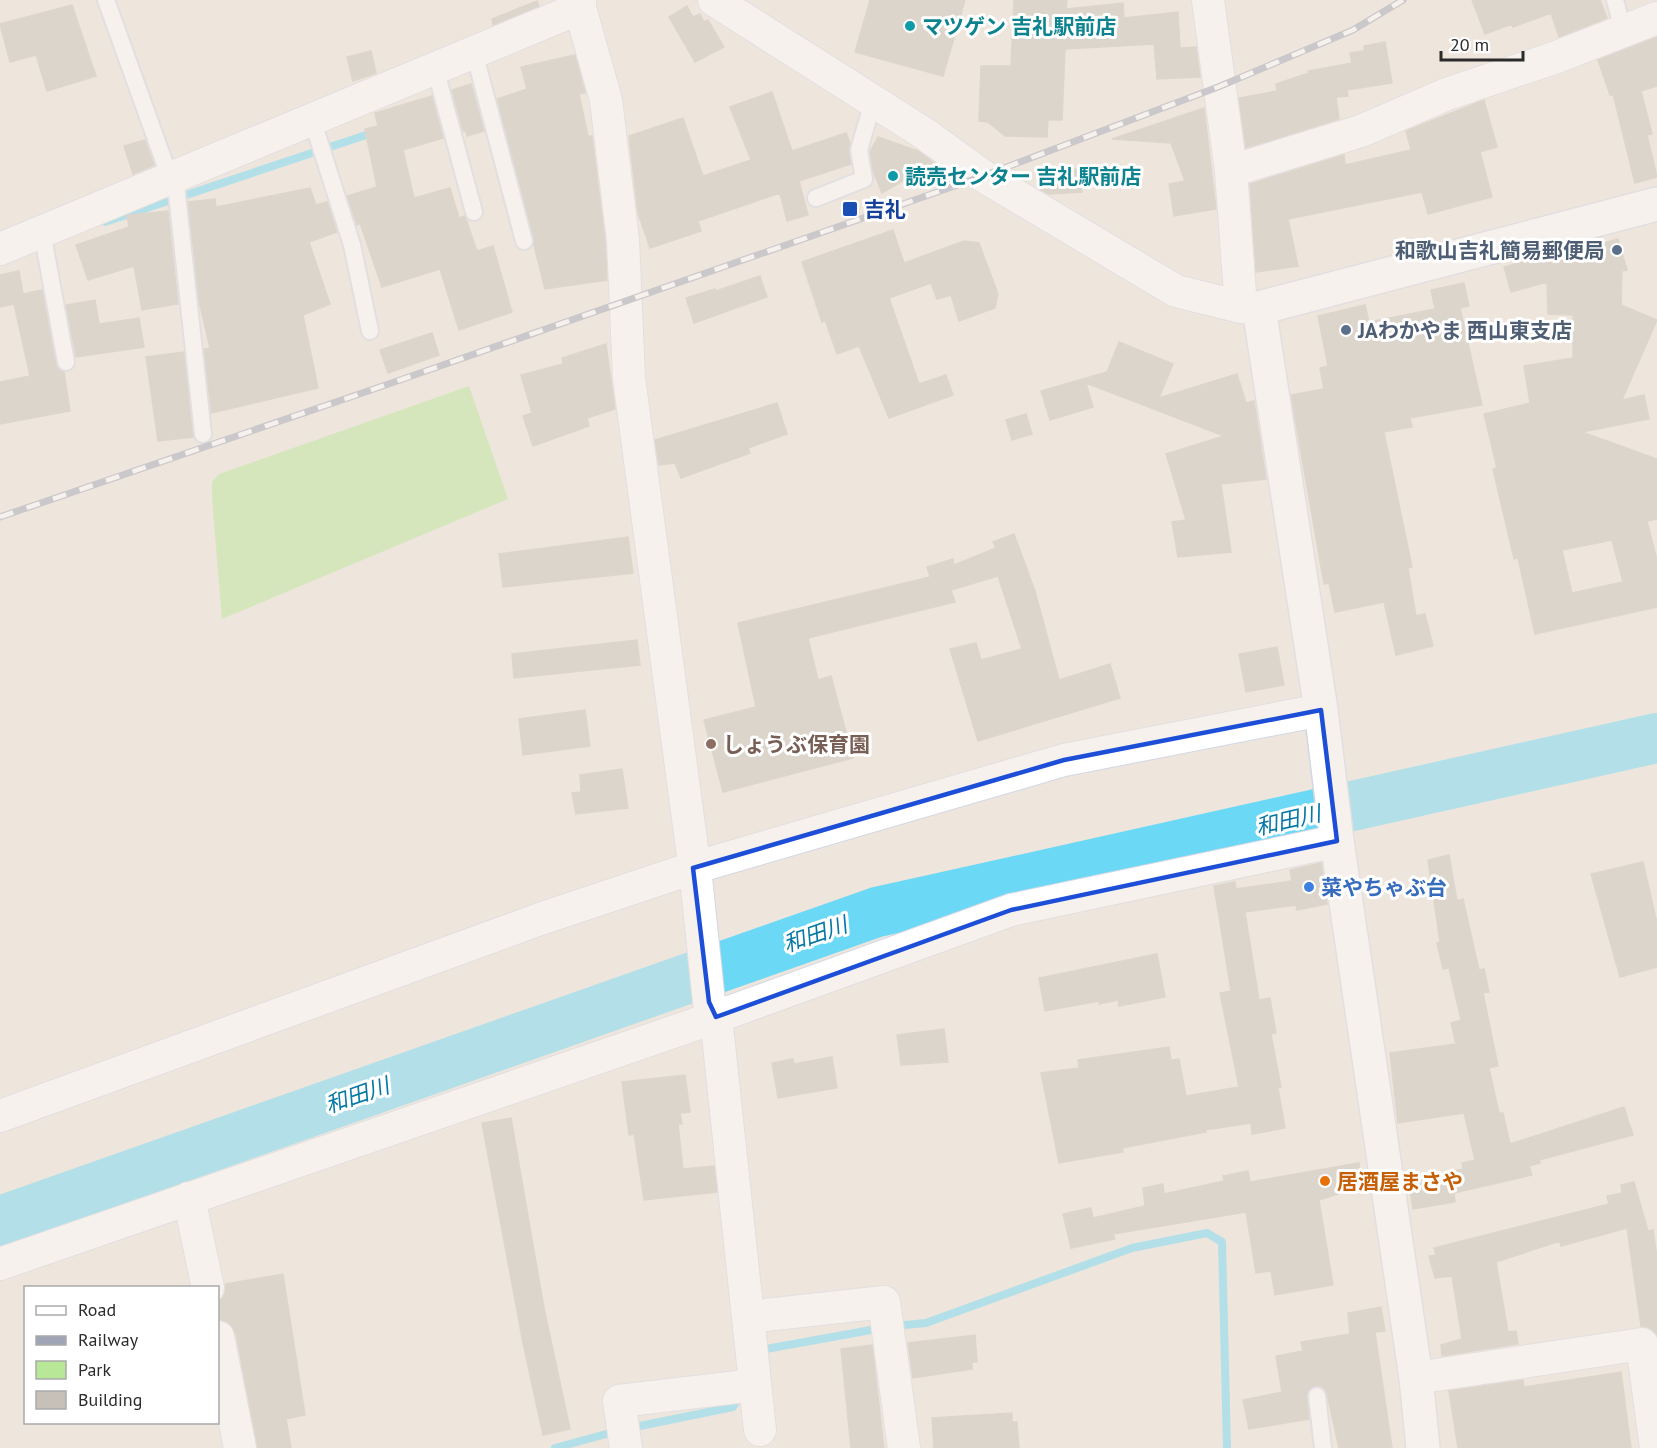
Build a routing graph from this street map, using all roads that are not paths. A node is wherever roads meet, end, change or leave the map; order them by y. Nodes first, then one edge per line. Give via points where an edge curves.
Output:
1 (106, 0) edge
2 (714, 0) edge
3 (1208, 0) edge
4 (1615, 0) edge
5 (580, 4) edge
6 (1657, 18) edge
7 (1623, 30) junction
8 (474, 52) junction
9 (435, 68) junction
10 (873, 100) junction
11 (312, 119) junction
12 (1231, 171) junction
13 (173, 177) junction
14 (816, 198) dead end
15 (1657, 204) edge
16 (474, 212) dead end
17 (42, 232) junction
18 (524, 241) dead end
19 (0, 249) edge
20 (1250, 307) junction
21 (370, 331) dead end
22 (66, 363) dead end
23 (203, 434) dead end
24 (1321, 710) junction
25 (1336, 835) junction
26 (694, 873) junction
27 (712, 1009) junction
28 (0, 1116) edge
29 (189, 1198) junction
30 (0, 1264) edge
31 (208, 1286) edge
32 (748, 1317) junction
33 (219, 1342) edge
34 (1416, 1378) junction
35 (756, 1385) junction
36 (1317, 1396) dead end
37 (760, 1430) dead end
38 (240, 1448) edge
39 (626, 1448) edge
40 (904, 1448) edge
41 (1323, 1448) edge
42 (1423, 1448) edge
43 (1656, 1448) edge

1 - 13 lane
2 - 10 street
3 - 12 street
4 - 7 lane
5 - 8 street
5 - 26 street via 606,100 623,240 629,378
6 - 7 street
7 - 12 street via 1447,94 1361,131
8 - 9 street
8 - 18 lane
9 - 11 street
9 - 16 lane
10 - 14 lane via 859,150 864,179
10 - 20 street via 983,176 1176,291
11 - 13 street
11 - 21 lane via 352,245
12 - 20 street
13 - 17 street
13 - 23 lane
15 - 20 street
17 - 19 street
17 - 22 lane
20 - 24 street
24 - 25 street
24 - 26 street via 1064,760
25 - 27 street via 1011,910
25 - 34 street
26 - 27 street
26 - 28 street via 540,919
27 - 29 street
27 - 32 street
29 - 30 street
29 - 31 street
32 - 35 street
32 - 40 street via 884,1302
33 - 38 street
34 - 42 street
34 - 43 street via 1642,1344
35 - 37 street
35 - 39 street via 619,1401
36 - 41 lane

